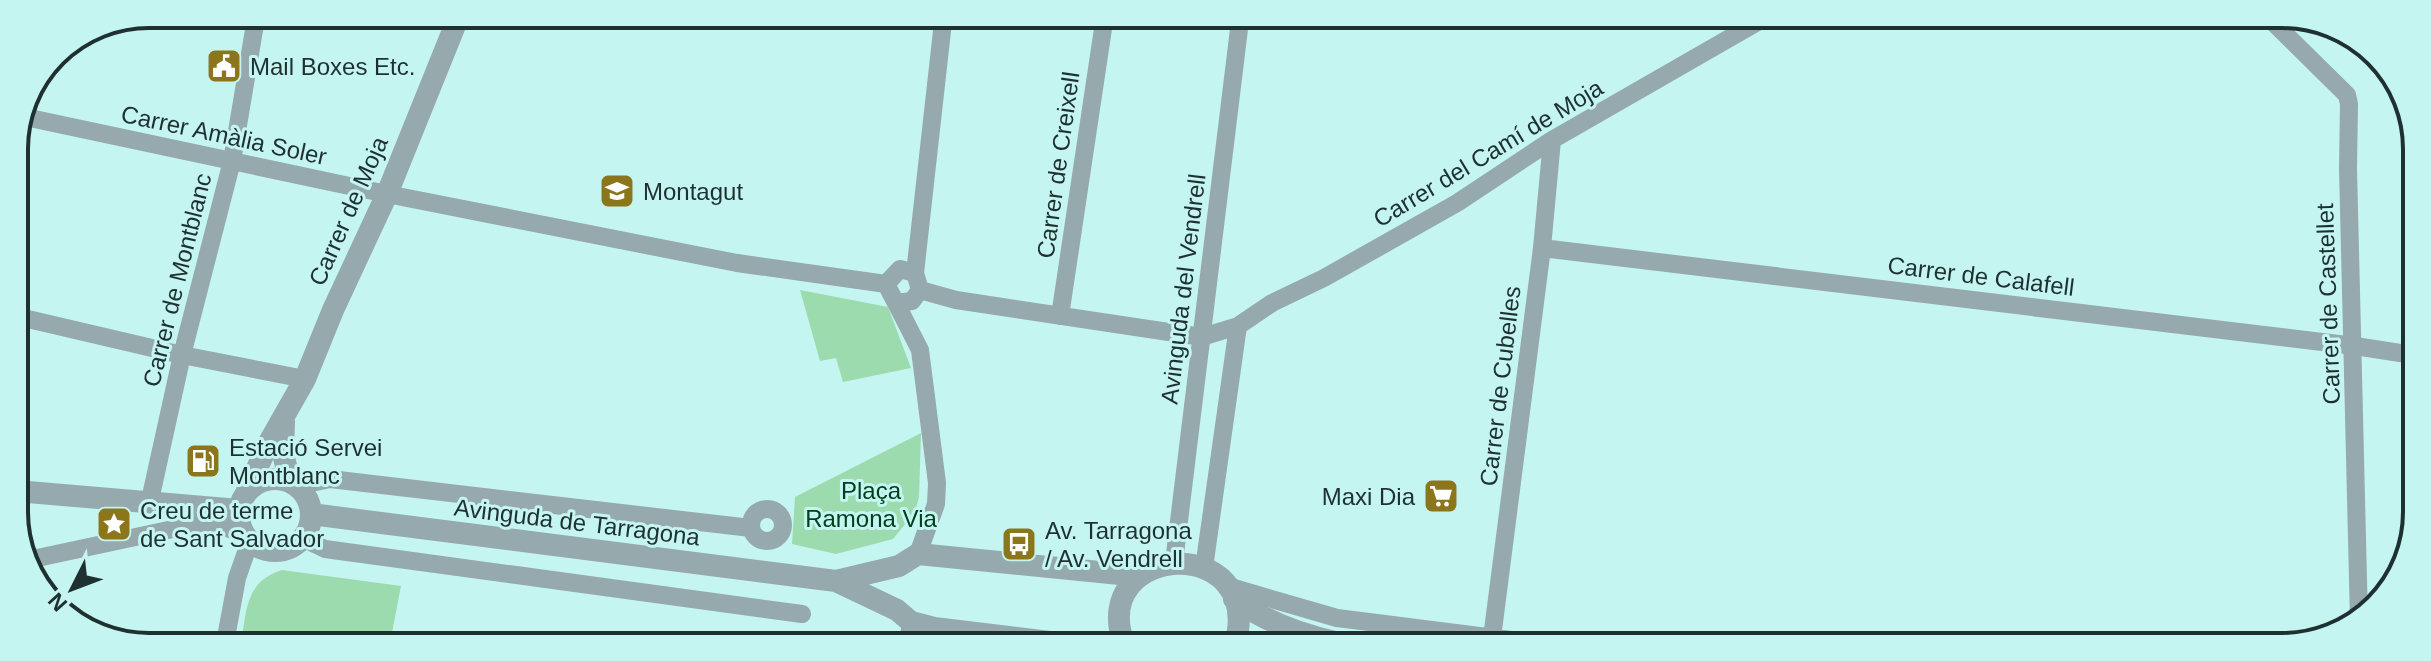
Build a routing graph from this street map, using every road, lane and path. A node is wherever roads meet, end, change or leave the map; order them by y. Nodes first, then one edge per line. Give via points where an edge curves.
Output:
1 (254, 28) edge
2 (454, 28) edge
3 (942, 28) edge
4 (1103, 28) edge
5 (1239, 28) edge
6 (1747, 28) edge
7 (2279, 28) edge
8 (32, 118) edge
9 (1552, 140) junction
10 (232, 161) junction
11 (387, 194) junction
12 (1542, 248) junction
13 (917, 282) junction
14 (886, 284) junction
15 (896, 303) junction
16 (1060, 316) junction
17 (28, 319) edge
18 (1238, 326) junction
19 (1202, 337) junction
20 (2355, 346) junction
21 (2403, 353) edge
22 (182, 355) junction
23 (305, 379) junction
24 (284, 417) junction
25 (294, 484) junction
26 (28, 492) edge
27 (150, 500) junction
28 (243, 500) junction
29 (311, 514) junction
30 (751, 528) dead end
31 (247, 538) junction
32 (302, 538) junction
33 (918, 554) junction
34 (37, 558) edge
35 (1174, 562) junction
36 (899, 566) junction
37 (1204, 568) junction
38 (1140, 576) junction
39 (836, 581) junction
40 (1231, 592) junction
41 (2359, 605) edge
42 (802, 614) dead end
43 (905, 625) edge
44 (227, 633) edge
45 (938, 633) edge
46 (1120, 633) edge
47 (1238, 633) edge
48 (1302, 633) edge
49 (1453, 633) edge
50 (1493, 633) edge

1 - 10 street, Carrer de Montblanc
2 - 11 street, Carrer de Moja
3 - 13 street
4 - 16 street, Carrer de Creixell
5 - 19 street, Avinguda del Vendrell
6 - 9 street, Carrer del Camí de Moja
7 - 20 street, Carrer de Castellet via 2347,95
8 - 10 street, Carrer Amàlia Soler
9 - 12 street, Carrer de Cubelles
9 - 18 street, Carrer del Camí de Moja via 1457,203
10 - 11 street, Carrer Amàlia Soler
10 - 22 street, Carrer de Montblanc
11 - 14 street, Carrer Amàlia Soler via 737,263
11 - 23 street, Carrer de Moja
12 - 20 street, Carrer de Calafell
12 - 50 street, Carrer de Cubelles
13 - 14 street via 900,269
13 - 15 street via 912,301
13 - 16 street via 956,300
14 - 15 street
15 - 33 street via 920,350 937,483 936,504
16 - 19 street
17 - 22 street
18 - 19 street
18 - 37 street
19 - 35 street, Avinguda del Vendrell
20 - 21 street, Carrer de Calafell
20 - 41 street, Carrer de Castellet
22 - 23 street
22 - 27 street, Carrer de Montblanc
23 - 24 street, Carrer de Moja
24 - 25 street via 282,443
24 - 28 street, Carrer de Moja
25 - 28 street via 267,479
25 - 29 street via 305,494
25 - 30 street, Avinguda de Tarragona via 330,479
26 - 27 street
27 - 28 street
28 - 31 street
29 - 32 street
29 - 39 street, Avinguda de Tarragona
31 - 32 street via 271,551 294,546
31 - 34 street via 201,523
31 - 44 street
32 - 42 street via 325,549
33 - 36 street, Avinguda de Tarragona
33 - 38 street
35 - 37 street
35 - 38 street
36 - 39 street, Avinguda de Tarragona
36 - 43 street via 893,589
37 - 40 street
38 - 46 street via 1120,612
39 - 43 street, Avinguda de Tarragona
40 - 47 street via 1239,614
40 - 48 street via 1249,610
40 - 49 street via 1337,618
43 - 45 street, Avinguda de Tarragona

